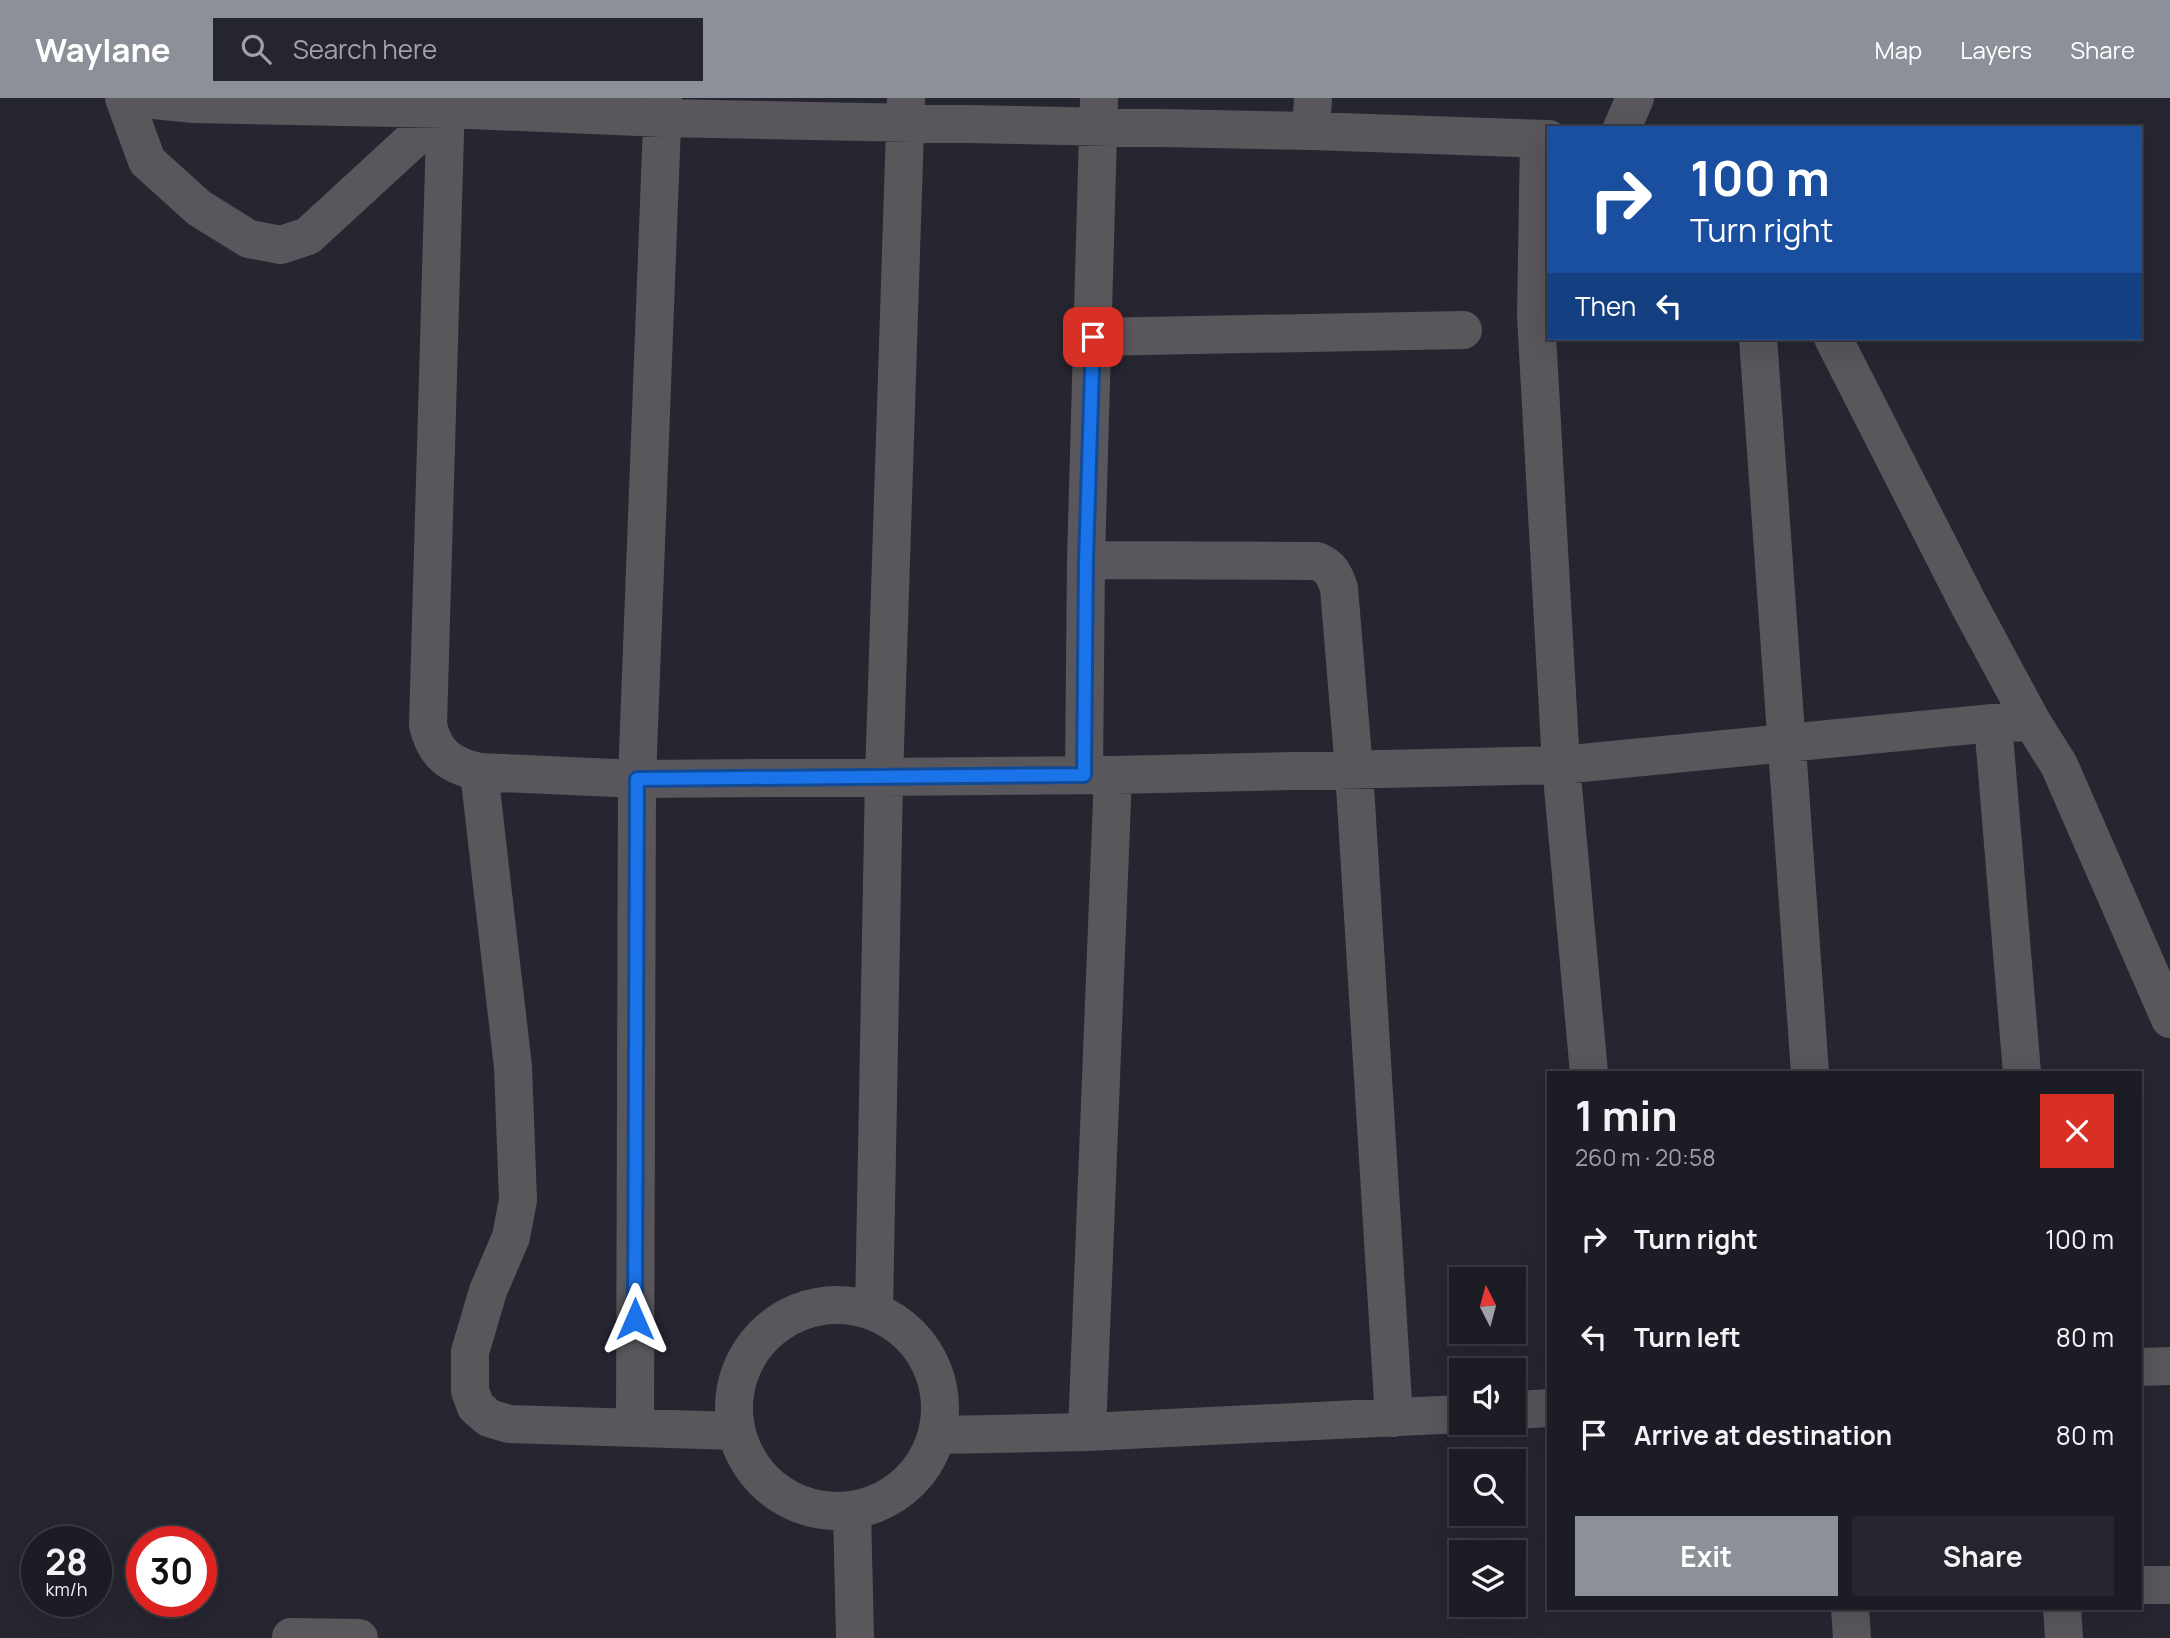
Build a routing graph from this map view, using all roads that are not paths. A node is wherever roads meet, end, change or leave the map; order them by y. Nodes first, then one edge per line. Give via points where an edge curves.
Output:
1 (124, 98) edge
2 (134, 98) edge
3 (1634, 98) edge
4 (446, 103) edge
5 (663, 108) edge
6 (905, 110) edge
7 (1099, 112) edge
8 (1312, 114) edge
9 (1623, 126) edge
10 (1544, 139) edge
11 (1462, 330) dead end
12 (1093, 337) junction
13 (1758, 340) edge
14 (1834, 340) edge
15 (1086, 560) junction
16 (2032, 722) junction
17 (1993, 723) junction
18 (1785, 743) junction
19 (1560, 765) junction
20 (1354, 770) junction
21 (479, 772) junction
22 (1099, 775) junction
23 (884, 777) junction
24 (637, 779) junction
25 (2170, 1019) edge
26 (1589, 1071) edge
27 (1810, 1071) edge
28 (2022, 1071) edge
29 (874, 1312) junction
30 (2170, 1366) edge
31 (2142, 1367) edge
32 (1547, 1408) edge
33 (1526, 1409) edge
34 (1449, 1415) edge
35 (1394, 1418) junction
36 (635, 1427) junction
37 (736, 1431) junction
38 (1087, 1432) junction
39 (937, 1435) junction
40 (852, 1510) junction
41 (2142, 1585) edge
42 (2170, 1585) edge
43 (1850, 1610) edge
44 (2062, 1610) edge
45 (291, 1637) edge
46 (359, 1638) edge
47 (855, 1638) edge
48 (1852, 1638) edge
49 (2064, 1638) edge

1 - 4 street via 147,160 199,208 249,239 281,245 308,236
2 - 4 street via 194,104
3 - 9 street
4 - 5 street
4 - 21 street via 428,724 436,748 447,762
5 - 6 street
5 - 24 street
6 - 7 street
6 - 23 street
7 - 8 street
7 - 12 street
8 - 10 street
10 - 19 street via 1536,316
11 - 12 street
12 - 15 street
13 - 18 street
14 - 16 street
15 - 20 street via 1297,559 1328,566 1339,588
15 - 22 street
16 - 17 street
16 - 25 street via 2059,765
17 - 18 street
17 - 28 street
18 - 19 street
18 - 27 street
19 - 20 street
19 - 26 street
20 - 22 street
20 - 35 street
21 - 24 street
21 - 36 street via 513,1067 518,1200 511,1237 488,1291 470,1352 470,1391 475,1407 489,1419 509,1424
22 - 23 street
22 - 38 street
23 - 24 street
23 - 29 street
24 - 36 street
29 - 37 street via 858,1305 817,1306 779,1321 751,1350 735,1387
29 - 39 street via 896,1321 924,1350 940,1387
30 - 31 street
32 - 33 street
34 - 35 street
35 - 38 street
36 - 37 street
37 - 40 street via 750,1465 779,1494 817,1510
38 - 39 street
39 - 40 street via 924,1465 896,1494
40 - 47 street
41 - 42 street
43 - 48 street
44 - 49 street
45 - 46 street

